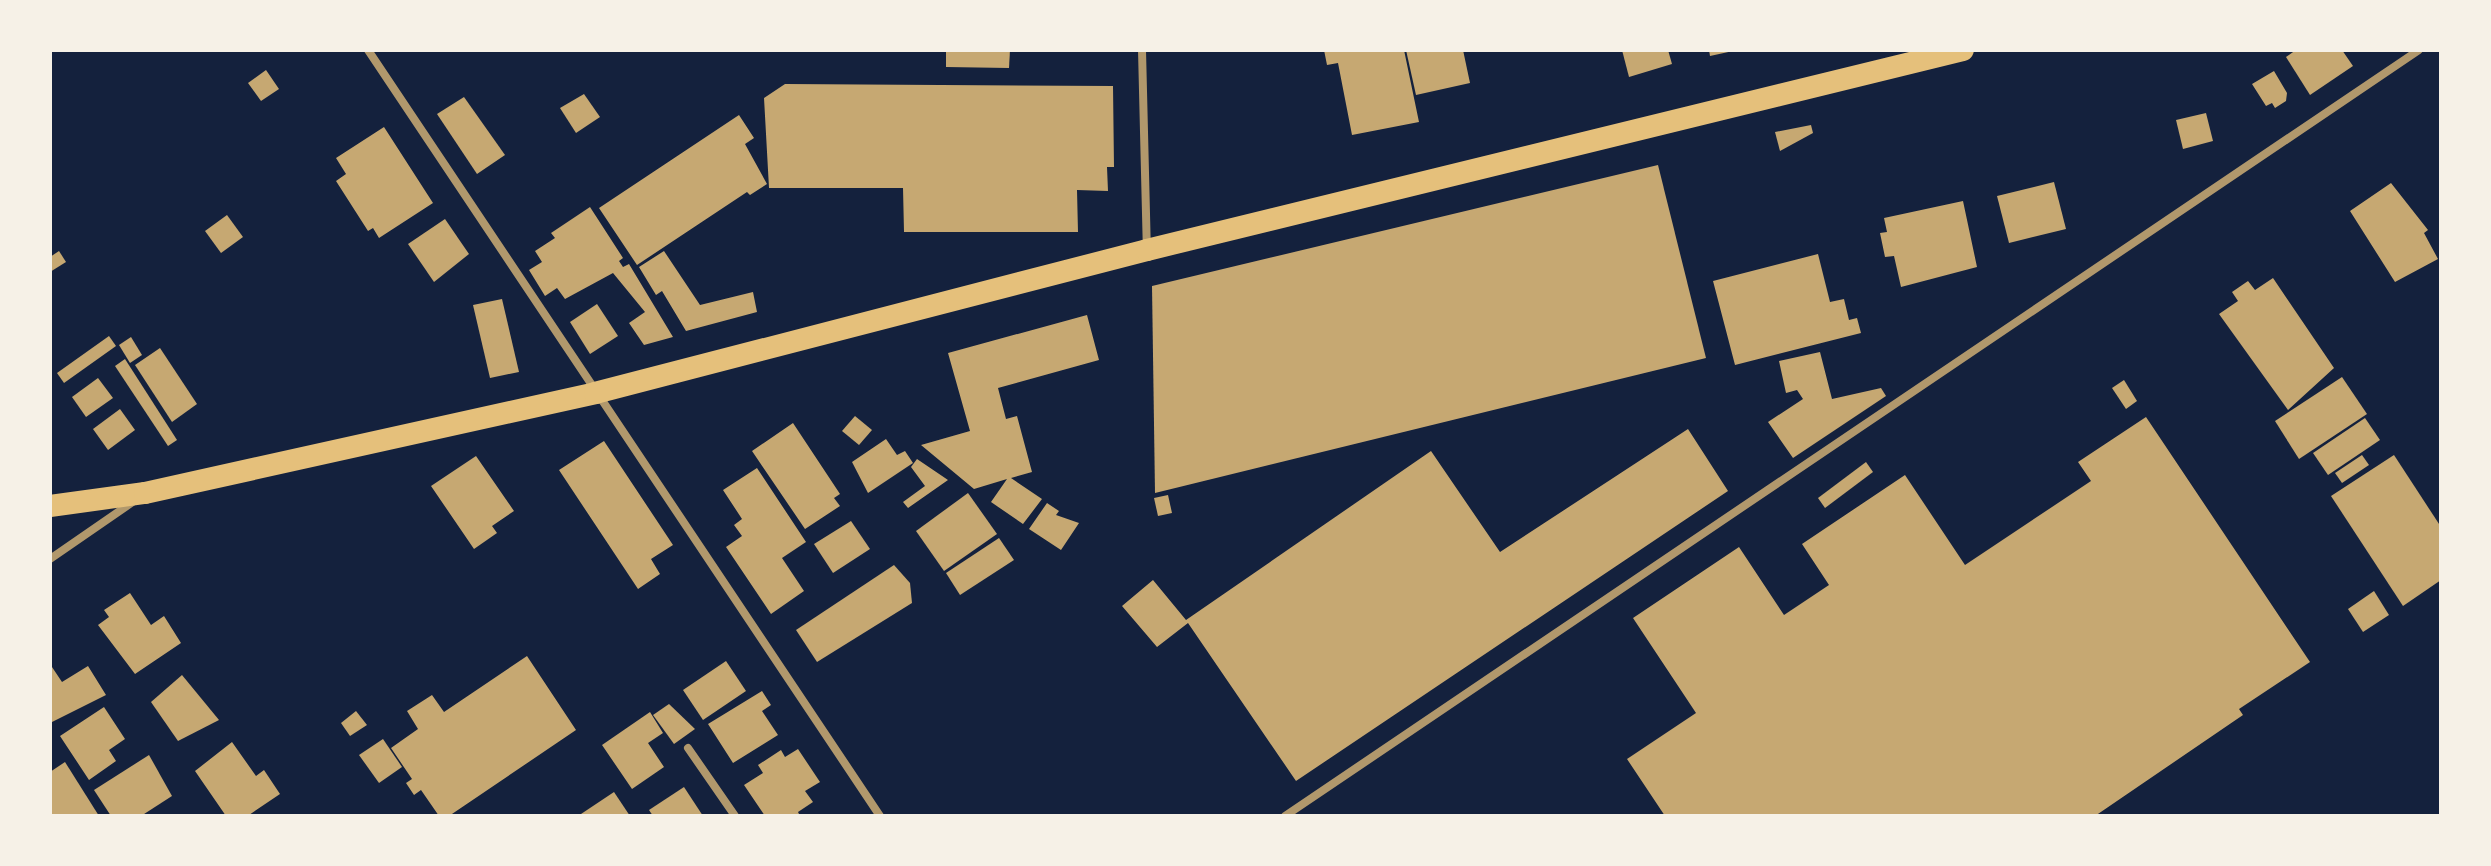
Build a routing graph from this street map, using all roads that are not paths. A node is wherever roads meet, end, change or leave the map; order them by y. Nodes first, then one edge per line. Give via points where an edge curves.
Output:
1 (368, 50) edge
2 (1142, 50) edge
3 (1963, 50) edge
4 (2419, 50) edge
5 (1147, 250) junction
6 (595, 393) junction
7 (145, 493) junction
8 (50, 506) edge
9 (50, 559) edge
10 (688, 748) dead end
11 (735, 816) edge
12 (880, 816) edge
13 (1285, 816) edge

1 - 6 street
2 - 5 street
3 - 5 highway
4 - 13 street
5 - 6 highway
6 - 7 highway
6 - 12 street
7 - 8 highway
7 - 9 street
10 - 11 street

